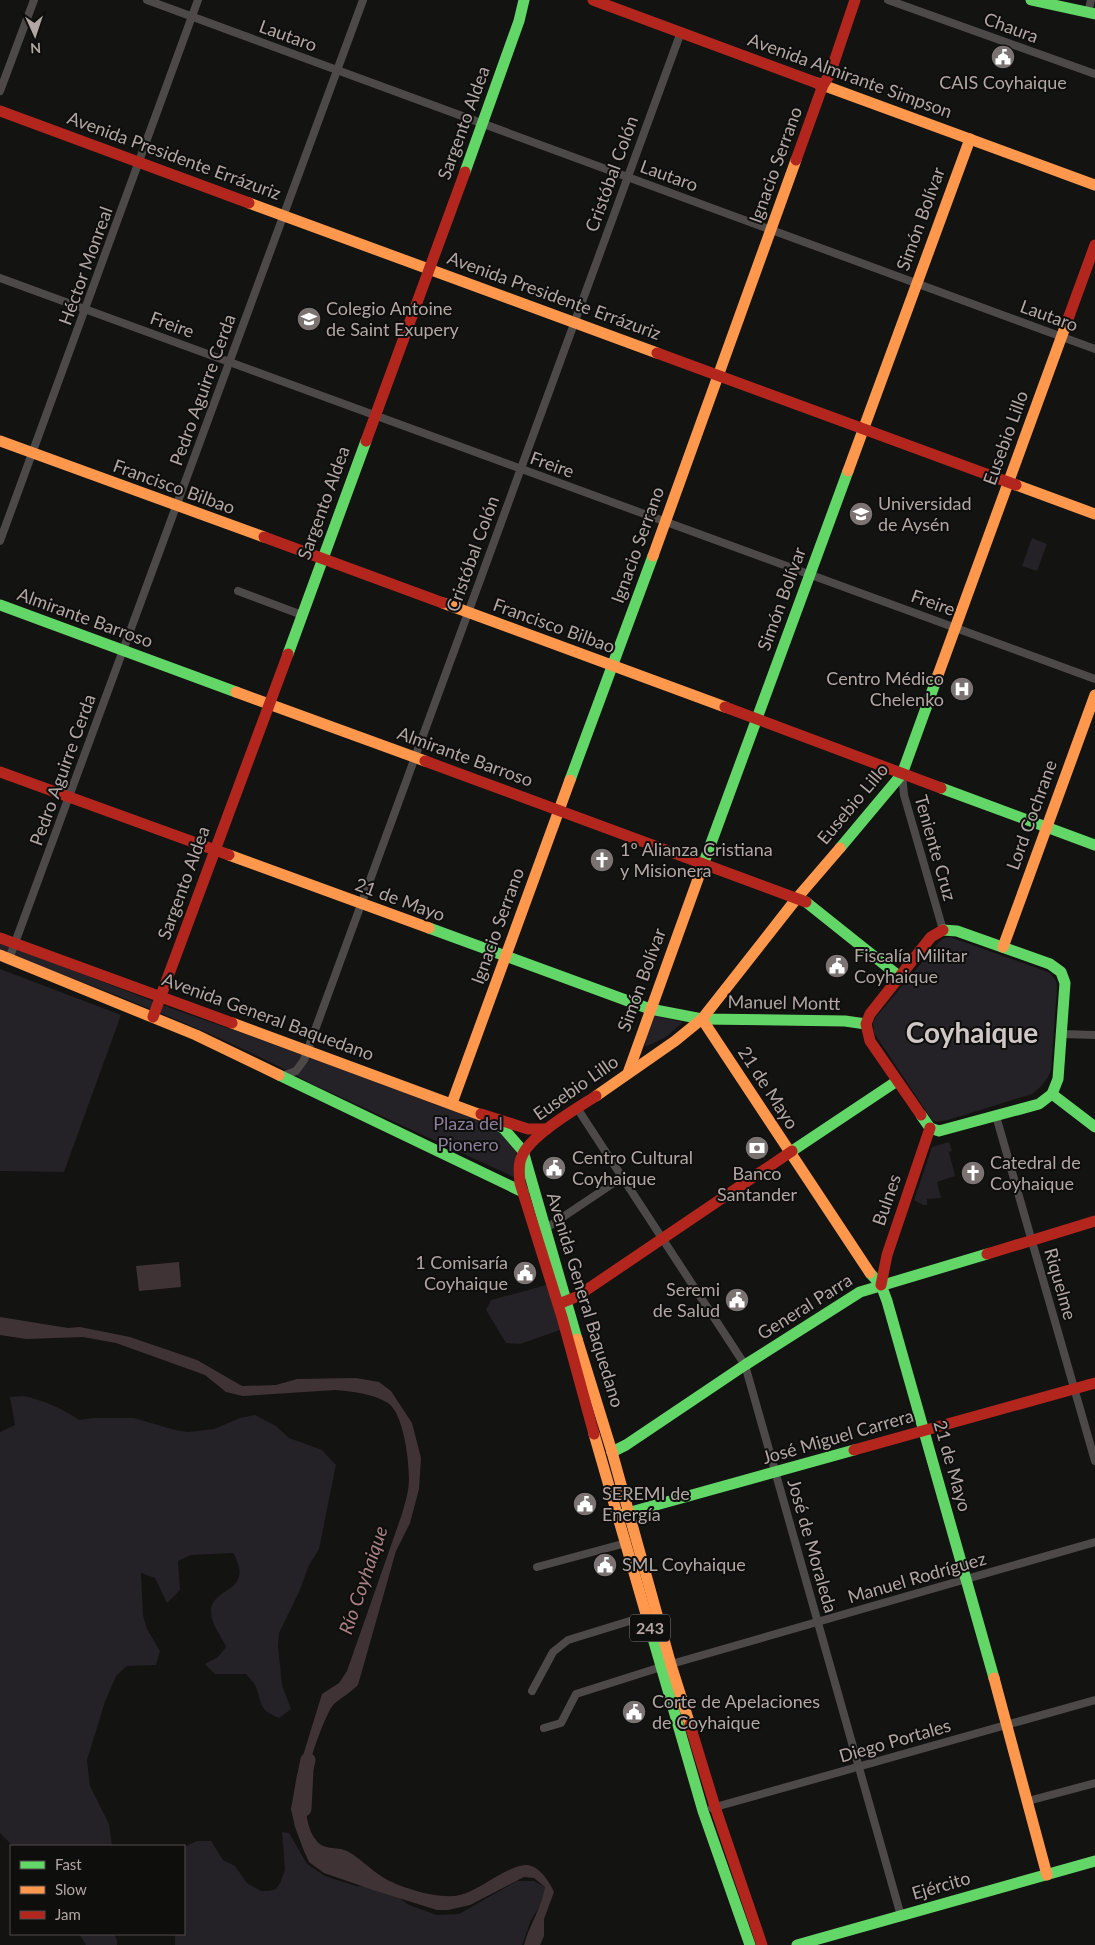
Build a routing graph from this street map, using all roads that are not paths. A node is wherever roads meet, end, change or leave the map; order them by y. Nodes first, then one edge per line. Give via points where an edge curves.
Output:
1 (34, 0) edge
2 (147, 0) edge
3 (198, 0) edge
4 (363, 0) edge
5 (524, 0) edge
6 (593, 0) edge
7 (854, 0) edge
8 (888, 0) edge
9 (1031, 0) edge
10 (1091, 0) edge
11 (1091, 13) edge
12 (192, 17) junction
13 (681, 32) junction
14 (338, 70) junction
15 (1095, 74) edge
16 (823, 84) junction
17 (0, 91) edge
18 (0, 111) edge
19 (482, 123) junction
20 (970, 138) junction
21 (140, 162) junction
22 (628, 176) junction
23 (1095, 186) edge
24 (284, 215) junction
25 (771, 229) junction
26 (1095, 245) edge
27 (430, 269) junction
28 (0, 278) edge
29 (916, 283) junction
30 (86, 309) junction
31 (574, 322) junction
32 (1062, 337) junction
33 (1095, 349) edge
34 (230, 362) junction
35 (719, 375) junction
36 (375, 416) junction
37 (863, 428) junction
38 (0, 442) edge
39 (32, 453) junction
40 (520, 469) junction
41 (1009, 482) junction
42 (176, 506) junction
43 (1095, 514) edge
44 (665, 522) junction
45 (0, 541) edge
46 (322, 560) junction
47 (810, 574) junction
48 (238, 591) dead end
49 (0, 605) edge
50 (468, 613) junction
51 (302, 615) junction
52 (956, 628) junction
53 (123, 650) junction
54 (612, 666) junction
55 (1095, 679) edge
56 (1095, 695) edge
57 (269, 704) junction
58 (756, 720) junction
59 (415, 757) junction
60 (0, 772) edge
61 (902, 774) junction
62 (69, 797) junction
63 (559, 810) junction
64 (1046, 828) junction
65 (1095, 845) edge
66 (214, 850) junction
67 (703, 863) junction
68 (797, 898) junction
69 (360, 904) junction
70 (943, 930) junction
71 (0, 938) edge
72 (14, 944) junction
73 (1003, 947) junction
74 (4, 957) edge
75 (505, 957) junction
76 (900, 977) junction
77 (160, 997) junction
78 (650, 1009) junction
79 (153, 1017) junction
80 (702, 1019) junction
81 (866, 1024) junction
82 (1061, 1034) junction
83 (1095, 1035) edge
84 (307, 1049) junction
85 (628, 1073) junction
86 (282, 1076) junction
87 (897, 1081) junction
88 (1052, 1094) junction
89 (452, 1103) junction
90 (577, 1108) junction
91 (481, 1114) junction
92 (996, 1116) junction
93 (1095, 1127) edge
94 (930, 1128) junction
95 (547, 1130) junction
96 (523, 1151) junction
97 (790, 1153) junction
98 (621, 1178) junction
99 (523, 1192) junction
100 (1095, 1222) edge
101 (545, 1229) junction
102 (663, 1238) junction
103 (1032, 1240) junction
104 (887, 1255) junction
105 (860, 1258) junction
106 (881, 1285) junction
107 (562, 1303) junction
108 (745, 1365) junction
109 (1095, 1383) edge
110 (1075, 1388) junction
111 (924, 1431) junction
112 (597, 1444) junction
113 (612, 1452) junction
114 (1095, 1460) edge
115 (775, 1473) junction
116 (624, 1515) junction
117 (1095, 1542) edge
118 (626, 1543) junction
119 (536, 1567) dead end
120 (967, 1579) junction
121 (646, 1616) junction
122 (818, 1622) junction
123 (666, 1666) junction
124 (532, 1691) dead end
125 (1095, 1700) edge
126 (1007, 1725) junction
127 (544, 1728) dead end
128 (858, 1767) junction
129 (1095, 1782) edge
130 (1028, 1801) junction
131 (716, 1807) junction
132 (703, 1811) junction
133 (1095, 1861) edge
134 (1047, 1874) junction
135 (901, 1916) junction
136 (750, 1945) edge
137 (762, 1945) edge
138 (797, 1945) edge

1 - 17 street
2 - 12 street, Lautaro
3 - 12 street, Héctor Monreal
4 - 14 street, Pedro Aguirre Cerda
5 - 19 street, Sargento Aldea
6 - 13 street, Avenida Almirante Simpson
7 - 16 street, Ignacio Serrano via 830,74
8 - 15 street, Chaura
9 - 11 street
10 - 11 street
12 - 14 street, Lautaro
12 - 21 street, Héctor Monreal
13 - 16 street, Avenida Almirante Simpson
13 - 22 street, Cristóbal Colón
14 - 19 street, Lautaro
14 - 24 street, Pedro Aguirre Cerda
16 - 20 street, Avenida Almirante Simpson
16 - 25 street, Ignacio Serrano
18 - 21 street, Avenida Presidente Errázuriz
19 - 22 street, Lautaro
19 - 27 street, Sargento Aldea
20 - 23 street, Avenida Almirante Simpson
20 - 29 street, Simón Bolívar
21 - 24 street, Avenida Presidente Errázuriz
21 - 30 street, Héctor Monreal
22 - 25 street, Lautaro
22 - 31 street, Cristóbal Colón
24 - 27 street, Avenida Presidente Errázuriz
24 - 34 street, Pedro Aguirre Cerda
25 - 29 street, Lautaro
25 - 35 street, Ignacio Serrano
26 - 32 street, Eusebio Lillo
27 - 31 street, Avenida Presidente Errázuriz
27 - 36 street, Sargento Aldea
28 - 30 street, Freire
29 - 32 street, Lautaro
29 - 37 street, Simón Bolívar
30 - 34 street, Freire
30 - 39 street, Héctor Monreal
31 - 35 street, Avenida Presidente Errázuriz
31 - 40 street, Cristóbal Colón
32 - 33 street, Lautaro
32 - 41 street, Eusebio Lillo
34 - 36 street, Freire
34 - 42 street, Pedro Aguirre Cerda
35 - 37 street, Avenida Presidente Errázuriz
35 - 44 street, Ignacio Serrano
36 - 40 street, Freire
36 - 46 street, Sargento Aldea
37 - 41 street, Avenida Presidente Errázuriz
37 - 47 street, Simón Bolívar
38 - 39 street, Francisco Bilbao
39 - 42 street, Francisco Bilbao
39 - 45 street, Héctor Monreal
40 - 44 street, Freire
40 - 50 street, Cristóbal Colón
41 - 43 street, Avenida Presidente Errázuriz
41 - 52 street, Eusebio Lillo
42 - 46 street, Francisco Bilbao
42 - 53 street, Pedro Aguirre Cerda
44 - 47 street, Freire
44 - 54 street, Ignacio Serrano
46 - 50 street, Francisco Bilbao
46 - 51 street, Sargento Aldea
47 - 52 street, Freire
47 - 58 street, Simón Bolívar
48 - 51 street
49 - 53 street, Almirante Barroso
50 - 54 street, Francisco Bilbao
50 - 59 street, Cristóbal Colón
51 - 57 street, Sargento Aldea
52 - 55 street, Freire
52 - 61 street, Eusebio Lillo
53 - 57 street, Almirante Barroso
53 - 62 street, Pedro Aguirre Cerda
54 - 58 street, Francisco Bilbao
54 - 63 street, Ignacio Serrano
56 - 64 street, Lord Cochrane
57 - 59 street, Almirante Barroso
57 - 66 street, Sargento Aldea
58 - 61 street, Francisco Bilbao
58 - 67 street, Simón Bolívar
59 - 63 street, Almirante Barroso
59 - 69 street, Cristóbal Colón
60 - 62 street, 21 de Mayo
61 - 64 street, Francisco Bilbao
61 - 68 street, Eusebio Lillo
61 - 70 street, Teniente Cruz via 904,795
62 - 66 street, 21 de Mayo
62 - 72 street, Pedro Aguirre Cerda
63 - 67 street, Almirante Barroso
63 - 75 street, Ignacio Serrano
64 - 65 street, Francisco Bilbao
64 - 73 street, Lord Cochrane
66 - 69 street, 21 de Mayo
66 - 77 street, Sargento Aldea
67 - 68 street, Almirante Barroso
67 - 78 street, Simón Bolívar
68 - 76 street, Almirante Barroso
68 - 80 street, Eusebio Lillo
69 - 75 street, 21 de Mayo
69 - 84 street, Cristóbal Colón
70 - 73 street via 953,930
70 - 76 street via 931,937
71 - 72 street, Avenida General Baquedano / 243
72 - 74 street, Pedro Aguirre Cerda
72 - 77 street, Avenida General Baquedano / 243
73 - 82 street via 1050,964 1061,972 1065,983
74 - 79 street, Avenida General Baquedano
75 - 78 street, 21 de Mayo
75 - 89 street, Ignacio Serrano
76 - 81 street via 870,1014
77 - 79 street, Sargento Aldea
77 - 84 street, Avenida General Baquedano / 243
78 - 80 street, 21 de Mayo
78 - 85 street, Simón Bolívar
79 - 86 street, Avenida General Baquedano
80 - 81 street, Manuel Montt
80 - 85 street, Eusebio Lillo
80 - 97 street, 21 de Mayo
81 - 87 street via 870,1041
82 - 83 street
82 - 88 street via 1058,1079
84 - 86 street, Cristóbal Colón via 299,1068
84 - 89 street, Avenida General Baquedano / 243
85 - 90 street, Eusebio Lillo
86 - 99 street, Avenida General Baquedano
87 - 94 street
87 - 97 street
88 - 92 street via 1039,1104
88 - 93 street
89 - 91 street, Avenida General Baquedano / 243
90 - 95 street, Eusebio Lillo
90 - 98 street, José de Moraleda
91 - 95 street via 528,1129
91 - 96 street, Avenida General Baquedano / 243 via 504,1129
92 - 94 street via 946,1130
92 - 103 street, Riquelme
94 - 104 street, Bulnes
95 - 96 street, Eusebio Lillo
96 - 99 street via 519,1172
96 - 101 street, Avenida General Baquedano / 243
97 - 102 street
97 - 105 street, 21 de Mayo
98 - 101 street
98 - 102 street, José de Moraleda
99 - 107 street, Avenida General Baquedano / 243
100 - 103 street, General Parra
101 - 107 street, Avenida General Baquedano / 243
102 - 107 street via 576,1297
102 - 108 street, José de Moraleda
103 - 106 street, General Parra
103 - 110 street, Riquelme
104 - 105 street via 875,1260
104 - 106 street, Bulnes
105 - 106 street, 21 de Mayo
106 - 108 street, General Parra via 852,1296
106 - 111 street, 21 de Mayo
107 - 112 street, Avenida General Baquedano / 243
107 - 113 street, Avenida General Baquedano / 243
108 - 113 street, General Parra
108 - 115 street, José de Moraleda
109 - 110 street, José Miguel Carrera
110 - 111 street, José Miguel Carrera
110 - 114 street, Riquelme
111 - 115 street, José Miguel Carrera
111 - 120 street, 21 de Mayo
112 - 113 street
112 - 116 street, Avenida General Baquedano / 243
113 - 116 street, Avenida General Baquedano / 243
115 - 116 street, José Miguel Carrera
115 - 122 street, José de Moraleda
116 - 118 street, Avenida General Baquedano / 243
116 - 123 street, Avenida General Baquedano / 243
117 - 120 street, Manuel Rodríguez
118 - 119 street
118 - 121 street, Avenida General Baquedano / 243
120 - 122 street, Manuel Rodríguez
120 - 126 street, 21 de Mayo
121 - 123 street, Avenida General Baquedano / 243
121 - 124 street via 568,1640 553,1652
122 - 123 street, Manuel Rodríguez
122 - 128 street, José de Moraleda
123 - 127 street, Manuel Rodríguez via 576,1694 561,1723
123 - 131 street, Avenida General Baquedano / 243
123 - 132 street, Avenida General Baquedano / 243
125 - 126 street, Diego Portales
126 - 128 street, Diego Portales
126 - 130 street, 21 de Mayo
128 - 131 street, Diego Portales
128 - 135 street, José de Moraleda
129 - 130 street
130 - 134 street, 21 de Mayo
131 - 132 street, Diego Portales
131 - 137 street, Avenida General Baquedano / 243
132 - 136 street, Avenida General Baquedano / 243
133 - 134 street, Ejército
134 - 135 street, Ejército
135 - 138 street, Ejército

